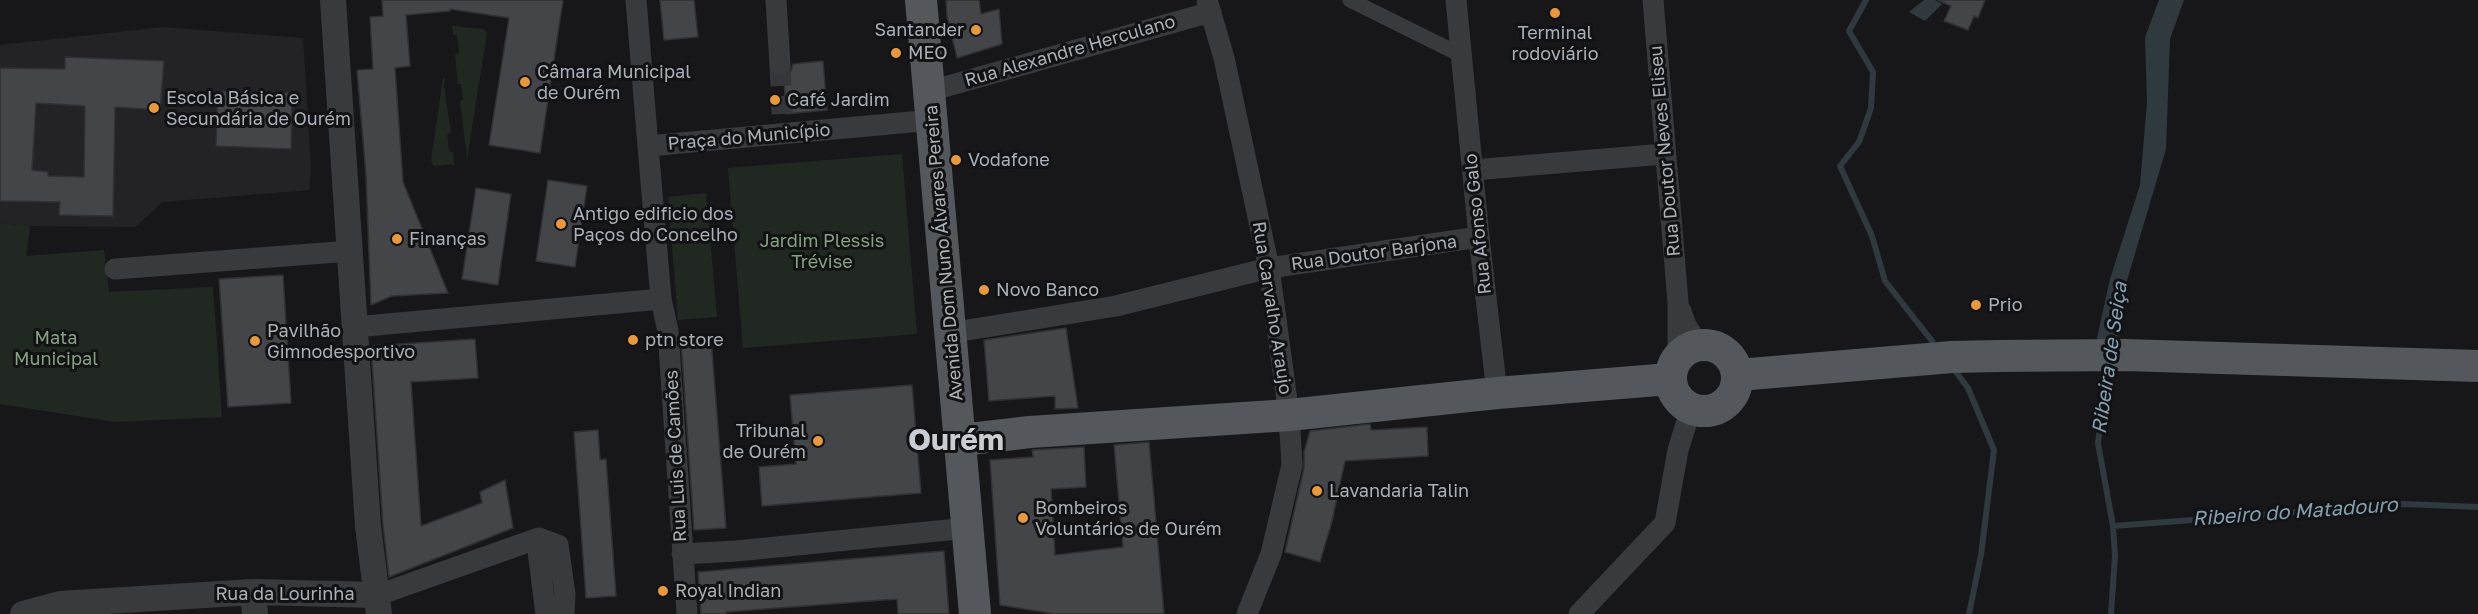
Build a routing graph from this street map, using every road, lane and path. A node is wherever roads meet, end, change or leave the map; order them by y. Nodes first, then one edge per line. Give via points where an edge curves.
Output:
1 (333, 0) edge
2 (345, 0) edge
3 (636, 0) edge
4 (776, 0) edge
5 (921, 0) edge
6 (1350, 0) edge
7 (1456, 0) edge
8 (1653, 0) edge
9 (1209, 6) edge
10 (337, 30) junction
11 (1461, 55) junction
12 (780, 65) tunnel mouth
13 (932, 105) junction
14 (648, 146) junction
15 (1664, 154) junction
16 (1473, 170) junction
17 (1479, 237) junction
18 (350, 251) junction
19 (1269, 268) junction
20 (115, 269) dead end
21 (661, 299) junction
22 (355, 327) junction
23 (949, 333) junction
24 (1682, 360) junction
25 (2478, 366) edge
26 (1738, 375) junction
27 (1497, 393) junction
28 (1691, 409) junction
29 (1289, 415) junction
30 (961, 440) junction
31 (968, 528) junction
32 (539, 538) junction
33 (682, 554) junction
34 (254, 603) edge
35 (378, 604) edge
36 (23, 614) edge
37 (546, 614) edge
38 (564, 614) edge
39 (687, 614) edge
40 (975, 614) edge
41 (1246, 614) edge
42 (1579, 614) edge

1 - 10 street
2 - 10 street
3 - 14 street
4 - 12 street
5 - 13 main road, Avenida Dom Nuno Álvares Pereira
6 - 11 street
7 - 11 street, Rua Afonso Galo
8 - 15 street, Rua Doutor Neves Eliseu
9 - 13 street, Rua Alexandre Herculano
9 - 19 street, Rua Carvalho Araujo via 1224,58
10 - 18 street
11 - 16 street, Rua Afonso Galo
13 - 14 street, Praça do Município
13 - 23 main road, Avenida Dom Nuno Álvares Pereira
14 - 21 street, Praça do Município
15 - 16 street
15 - 24 street, Rua Doutor Neves Eliseu via 1678,302 1686,325
16 - 17 street, Rua Afonso Galo
17 - 19 street, Rua Doutor Barjona
17 - 27 street, Rua Afonso Galo
18 - 20 street
18 - 22 street
19 - 23 street, Rua Doutor Barjona via 1116,306
19 - 29 street, Rua Carvalho Araujo
21 - 22 street
21 - 33 street, Rua Luis de Camões via 668,331
22 - 35 street via 368,526
23 - 30 main road, Avenida Dom Nuno Álvares Pereira
24 - 26 main road via 1717,346 1731,358
24 - 27 main road
24 - 28 main road via 1676,397
25 - 26 main road via 2083,355 1952,357
26 - 28 main road via 1732,397 1714,410
27 - 29 main road
28 - 42 street via 1678,450 1665,523
29 - 30 main road
29 - 41 street, Rua Carvalho Araujo via 1292,465 1271,554
30 - 31 main road, Avenida Dom Nuno Álvares Pereira
31 - 33 street
31 - 40 main road, Avenida Dom Nuno Álvares Pereira
32 - 35 street, Rua da Lourinha
32 - 37 street
32 - 38 street via 558,545
33 - 39 street, Rua Luis de Camões
34 - 35 street, Rua da Lourinha
34 - 36 street, Rua da Lourinha via 60,604

